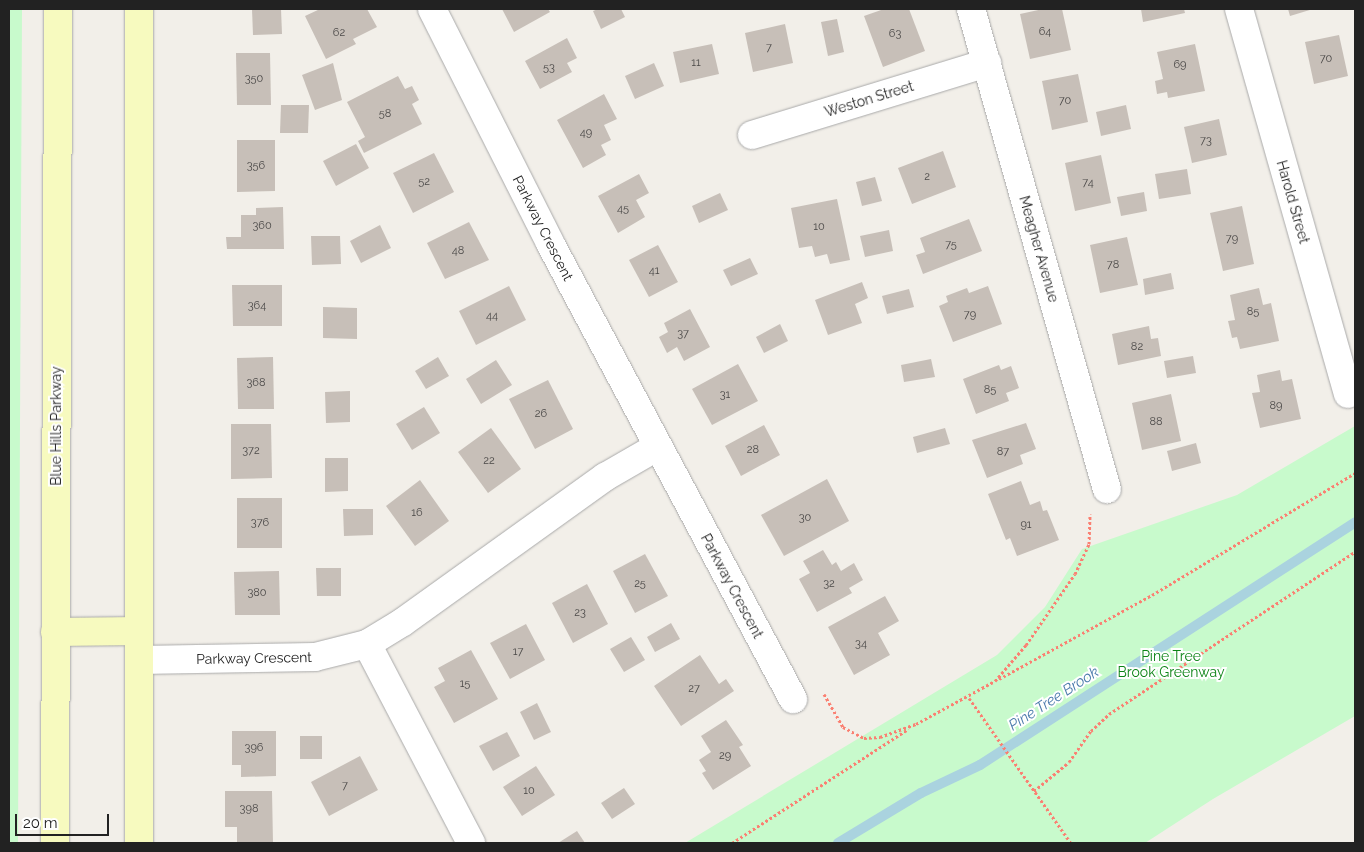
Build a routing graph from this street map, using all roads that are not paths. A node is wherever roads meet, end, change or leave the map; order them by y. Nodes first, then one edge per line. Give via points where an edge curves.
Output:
1 (58, 9) edge
2 (139, 9) edge
3 (432, 9) edge
4 (971, 9) edge
5 (1239, 9) edge
6 (987, 63) junction
7 (752, 135) dead end
8 (1348, 394) dead end
9 (657, 446) junction
10 (1107, 489) road end
11 (139, 631) junction
12 (55, 632) junction
13 (367, 644) junction
14 (139, 660) junction
15 (793, 699) road end
16 (55, 843) edge
17 (139, 843) edge
18 (471, 843) edge

1 - 12 main road, Blue Hills Parkway
2 - 11 main road
3 - 9 street, Parkway Crescent
4 - 6 street, Meagher Avenue
5 - 8 street, Harold Street
6 - 7 street, Weston Street
6 - 10 street, Meagher Avenue
9 - 13 street, Parkway Crescent via 605,477 403,622
9 - 15 street, Parkway Crescent
11 - 12 main road
11 - 14 main road
12 - 16 main road, Blue Hills Parkway
13 - 14 street, Parkway Crescent via 315,658
13 - 18 street
14 - 17 main road

